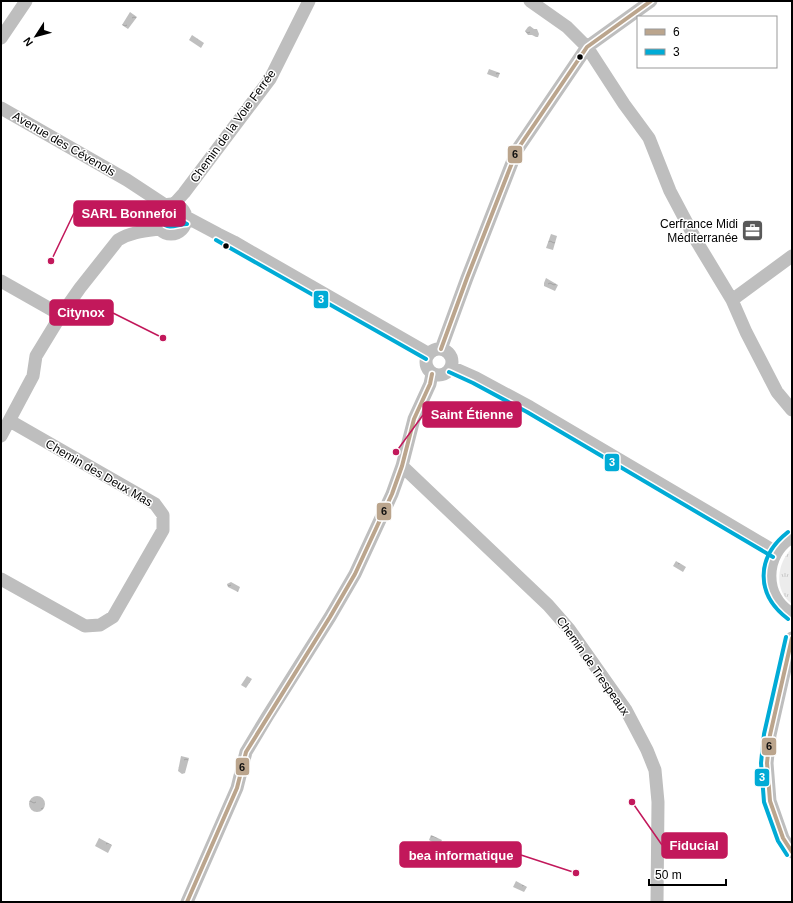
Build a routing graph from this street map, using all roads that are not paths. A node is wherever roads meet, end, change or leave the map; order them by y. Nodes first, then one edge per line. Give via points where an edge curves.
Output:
1 (26, 1) edge
2 (309, 1) edge
3 (530, 1) edge
4 (651, 1) edge
5 (1, 38) edge
6 (587, 47) junction
7 (1, 108) edge
8 (162, 215) junction
9 (186, 217) junction
10 (181, 230) junction
11 (218, 234) junction
12 (792, 256) edge
13 (1, 281) edge
14 (732, 300) junction
15 (61, 315) junction
16 (441, 349) junction
17 (428, 354) junction
18 (451, 367) junction
19 (432, 374) junction
20 (792, 410) edge
21 (10, 421) junction
22 (1, 436) edge
23 (402, 466) junction
24 (792, 537) edge
25 (776, 552) junction
26 (1, 579) edge
27 (792, 614) edge
28 (792, 638) edge
29 (792, 852) edge
30 (187, 902) edge
31 (656, 902) edge

1 - 5 street
2 - 8 street, Chemin de la Voie Ferrée via 270,79 184,193
3 - 6 street via 567,27
4 - 6 street
6 - 14 street via 649,138 670,191
6 - 16 street via 518,150
7 - 8 street, Avenue des Cévenols via 127,180
8 - 9 street, Avenue des Cévenols via 182,208
8 - 10 street via 168,233 173,234
8 - 15 street via 118,240
9 - 10 street
9 - 11 street
10 - 11 street
11 - 17 street
12 - 14 street
13 - 15 street
14 - 20 street via 777,392
15 - 21 street via 36,356 33,376
16 - 17 street
16 - 18 street via 449,354
17 - 19 street via 426,367
18 - 19 street via 441,375
18 - 25 street via 530,407
19 - 23 street via 414,419
21 - 22 street
21 - 26 street, Chemin des Deux Mas via 154,504 163,515 163,530 113,617 100,625 85,626
23 - 30 street via 392,494 354,574 246,752 237,788
23 - 31 street, Chemin de Trespeaux via 570,628 626,710 655,770 658,802
24 - 25 street
25 - 27 street via 770,568 770,584 780,604
28 - 29 street via 770,735 767,763 770,801 783,838

